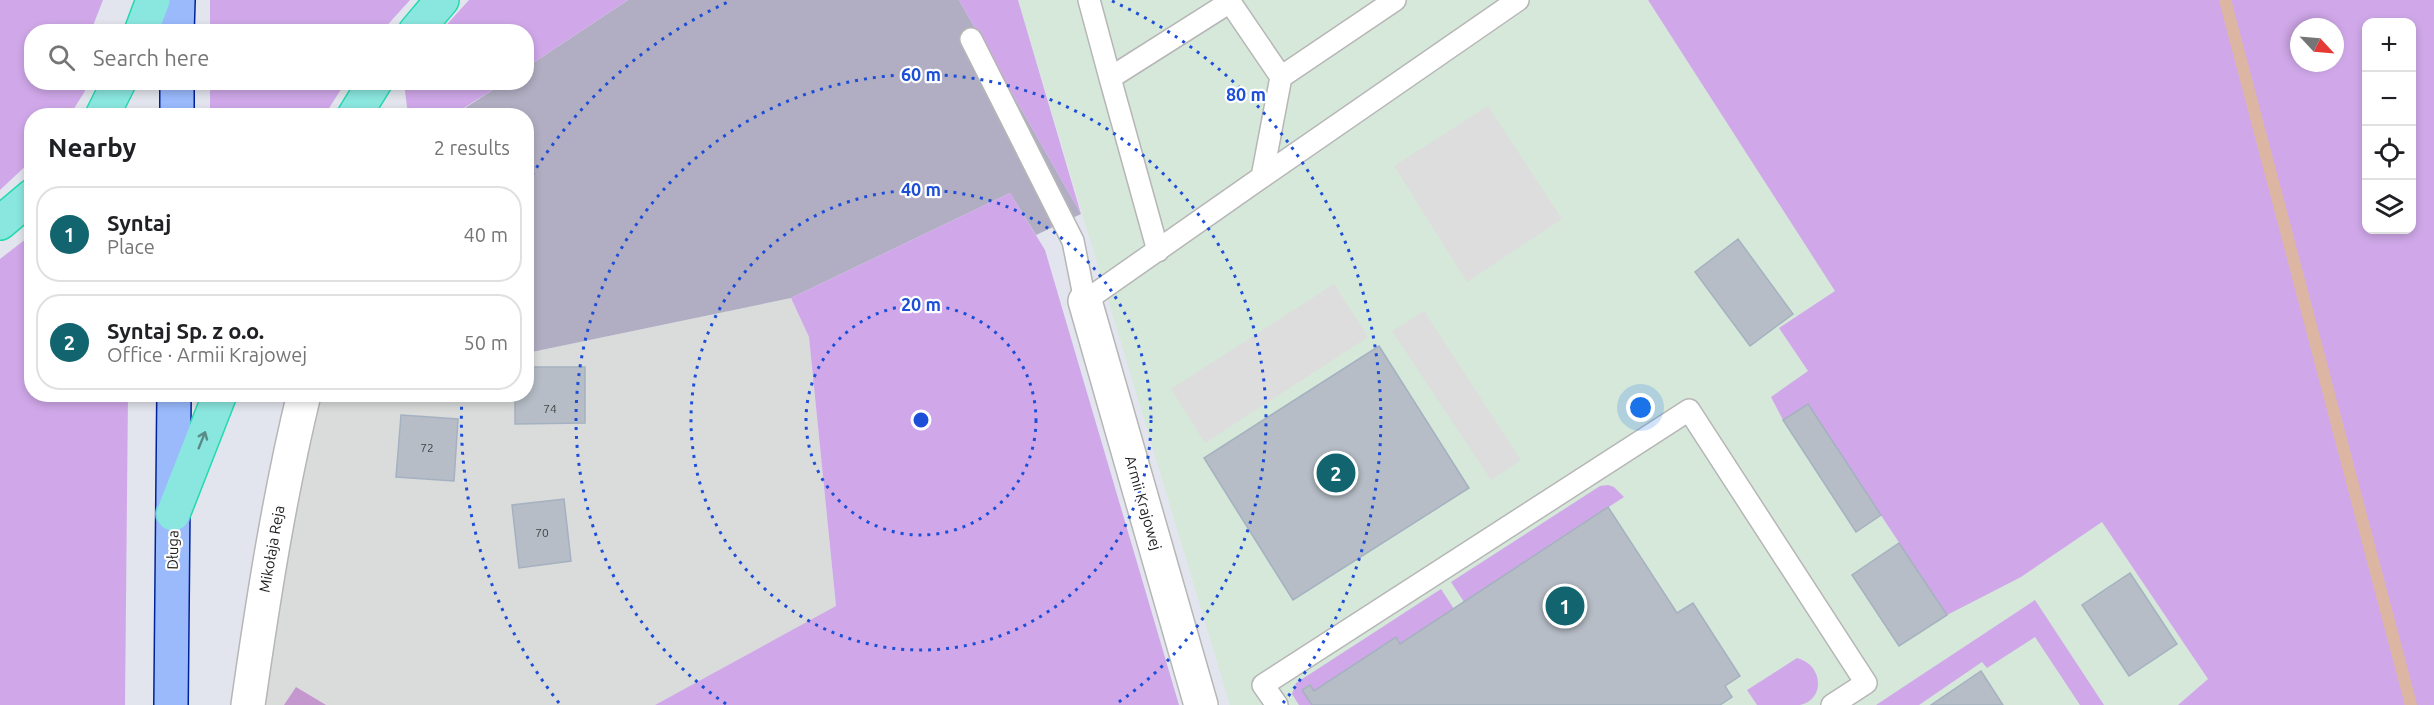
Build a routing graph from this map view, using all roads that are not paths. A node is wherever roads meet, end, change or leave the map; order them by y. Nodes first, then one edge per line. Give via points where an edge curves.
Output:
1 (153, 0) edge
2 (178, 0) edge
3 (442, 0) edge
4 (1089, 0) edge
5 (1395, 0) edge
6 (1518, 0) edge
7 (144, 24) edge
8 (177, 24) edge
9 (422, 24) edge
10 (971, 39) dead end
11 (1281, 77) junction
12 (1110, 78) junction
13 (115, 90) edge
14 (177, 90) edge
15 (370, 90) edge
16 (106, 108) edge
17 (177, 108) edge
18 (359, 108) edge
19 (1262, 177) junction
20 (24, 203) edge
21 (0, 223) edge
22 (1158, 251) junction
23 (1085, 301) junction
24 (174, 402) edge
25 (217, 402) edge
26 (302, 402) edge
27 (173, 514) junction
28 (171, 705) edge
29 (248, 705) edge
30 (1201, 705) edge
31 (1277, 705) edge
32 (1832, 705) edge

1 - 7 highway
2 - 8 main road
3 - 9 highway
4 - 12 lane
5 - 11 lane
6 - 19 lane
10 - 23 lane via 1073,241
11 - 12 lane via 1230,2
11 - 19 lane
12 - 22 lane
13 - 16 highway
14 - 17 main road
15 - 18 highway
19 - 22 lane
20 - 21 highway
22 - 23 lane
23 - 30 street, Armii Krajowej
24 - 27 main road, Długa
27 -> 25 highway
26 - 29 street, Mikołaja Reja via 266,573
27 - 28 main road, Długa
31 - 32 lane via 1263,685 1689,410 1866,683

